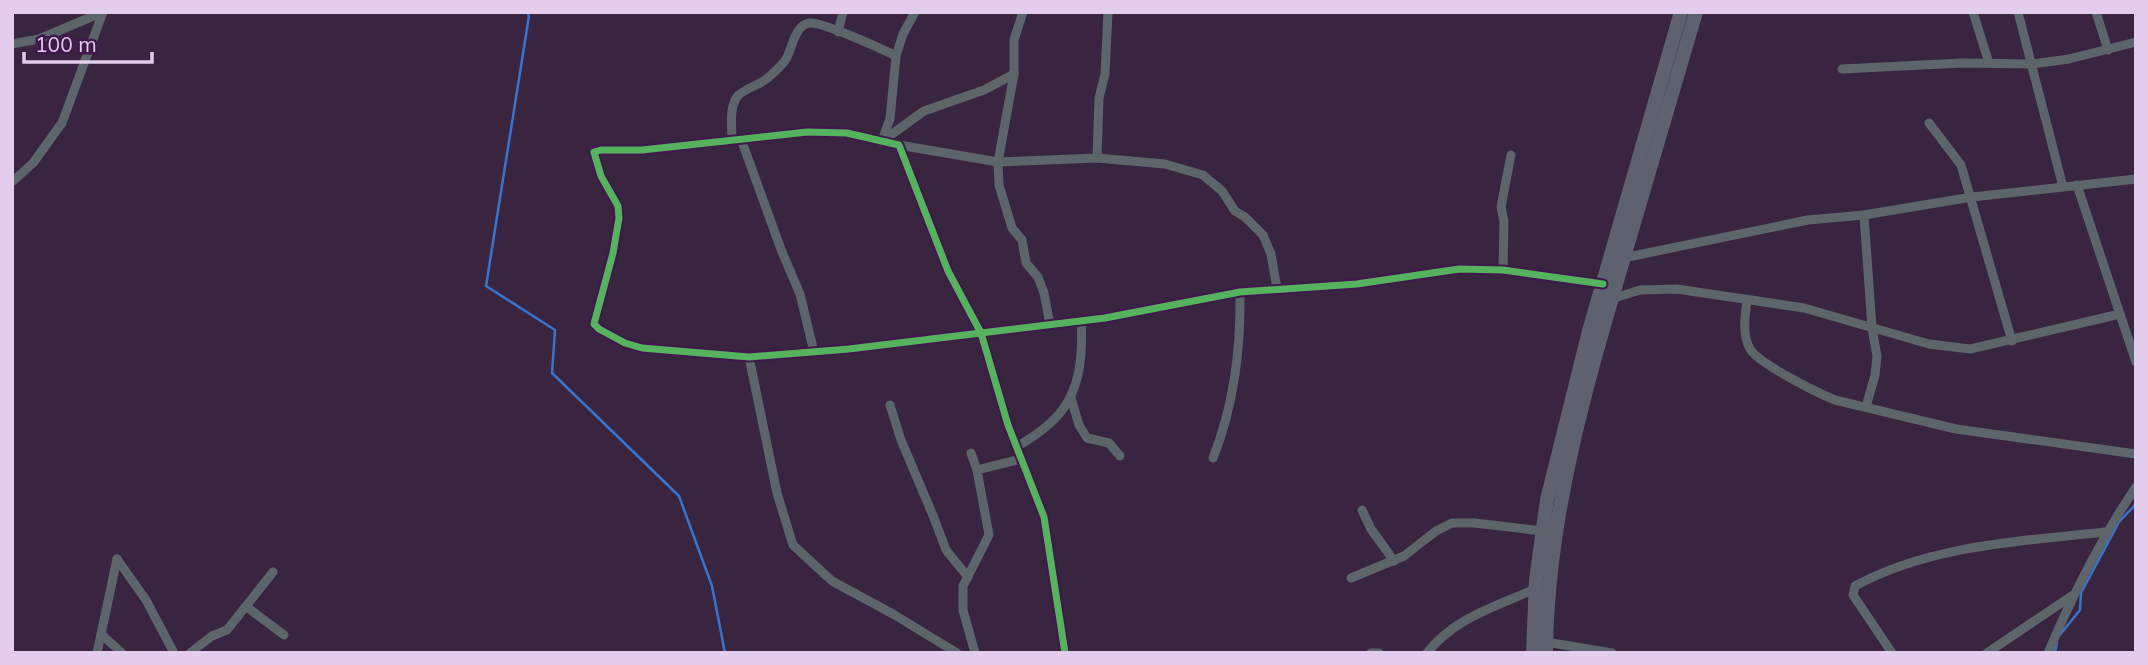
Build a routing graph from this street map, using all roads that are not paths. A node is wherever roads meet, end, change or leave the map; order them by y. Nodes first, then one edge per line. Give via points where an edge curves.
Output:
1 (103, 12) edge
2 (843, 12) edge
3 (915, 12) edge
4 (1023, 12) edge
5 (1108, 12) edge
6 (1681, 12) edge
7 (1696, 12) edge
8 (1973, 12) edge
9 (2018, 12) edge
10 (2096, 12) edge
11 (838, 32) junction
12 (2136, 42) edge
13 (12, 44) edge
14 (2108, 50) junction
15 (896, 56) junction
16 (1989, 63) junction
17 (2032, 64) junction
18 (1842, 69) dead end
19 (1014, 74) junction
20 (1929, 123) dead end
21 (737, 139) junction
22 (881, 142) junction
23 (899, 145) junction
24 (1511, 155) dead end
25 (1097, 158) junction
26 (998, 162) junction
27 (2136, 180) edge
28 (12, 182) edge
29 (2077, 185) junction
30 (2063, 187) junction
31 (1972, 197) junction
32 (1864, 215) junction
33 (1617, 259) junction
34 (1503, 270) junction
35 (1603, 284) junction
36 (1277, 289) junction
37 (1240, 292) junction
38 (1611, 299) junction
39 (1747, 301) junction
40 (2120, 314) junction
41 (1082, 321) junction
42 (1050, 325) junction
43 (1872, 328) junction
44 (981, 333) junction
45 (2012, 341) junction
46 (814, 352) junction
47 (749, 357) junction
48 (2136, 362) edge
49 (1071, 398) junction
50 (890, 405) dead end
51 (1866, 407) junction
52 (1016, 447) junction
53 (971, 453) dead end
54 (2136, 454) edge
55 (1120, 456) dead end
56 (1213, 458) dead end
57 (1021, 459) junction
58 (977, 470) junction
59 (2136, 487) edge
60 (1362, 510) dead end
61 (1542, 531) junction
62 (2105, 532) junction
63 (1394, 561) junction
64 (273, 572) dead end
65 (968, 578) junction
66 (1351, 578) dead end
67 (1535, 589) junction
68 (2073, 595) junction
69 (247, 607) junction
70 (102, 634) junction
71 (284, 635) dead end
72 (1546, 647) edge
73 (97, 653) edge
74 (122, 653) edge
75 (174, 653) edge
76 (190, 653) edge
77 (957, 653) edge
78 (975, 653) edge
79 (1065, 653) edge
80 (1371, 653) edge
81 (1379, 653) edge
82 (1427, 653) edge
83 (1533, 653) edge
84 (1612, 653) edge
85 (1892, 653) edge
86 (1987, 653) edge
87 (2048, 653) edge

1 - 13 street via 39,39
1 - 28 street via 62,123 50,143
2 - 11 street
3 - 15 street
4 - 19 street via 1014,40
5 - 25 street
6 - 33 main road
7 - 33 main road
8 - 16 street
9 - 17 street
10 - 14 street
11 - 15 street
11 - 21 street via 820,24 802,26 786,59 763,81 737,95 733,106
12 - 14 street
14 - 17 street
15 - 22 street via 890,119
16 - 17 street
16 - 18 street
17 - 30 street
19 - 22 street via 924,111
19 - 26 street
20 - 31 street via 1961,164
21 - 22 street via 807,132 848,133
21 - 46 street via 800,294
21 - 47 street via 594,152 619,218 593,321 598,329 642,348
22 - 23 street
23 - 26 street
23 - 44 street via 948,271
24 - 34 street via 1501,207
25 - 26 street
25 - 36 street via 1165,164 1203,175 1262,235 1271,254
26 - 42 street via 1005,208 1022,240 1026,263 1038,277
27 - 29 street
29 - 30 street
29 - 40 street
30 - 31 street
31 - 32 street
31 - 45 street
32 - 33 street via 1808,220
32 - 43 street
33 - 35 main road
33 - 38 main road
34 - 35 street
34 - 36 street via 1459,269 1357,284
35 - 61 main road
36 - 37 street
37 - 41 street
37 - 56 street via 1241,330 1226,425
38 - 39 street via 1640,290 1677,289
38 - 72 main road via 1560,498
39 - 43 street via 1804,309
39 - 51 street via 1746,339 1751,352 1818,393
40 - 45 street
40 - 48 street
41 - 42 street
41 - 49 street via 1082,352
42 - 44 street
43 - 45 street via 1929,344 1970,349
43 - 51 street via 1877,366
44 - 46 street
44 - 52 street
46 - 47 street
47 - 77 street via 777,493 793,545 832,581
49 - 52 street via 1053,421
49 - 55 street via 1087,438 1109,443
50 - 65 street via 946,550
51 - 54 street via 1956,429
52 - 57 street
53 - 58 street
57 - 58 street
57 - 79 street via 1044,517
58 - 65 street via 989,534
59 - 62 street
60 - 63 street
61 - 63 street via 1452,523
61 - 67 main road
62 - 68 street
62 - 85 street via 1947,554 1903,564 1855,586 1853,595
63 - 66 street
64 - 69 street
65 - 78 street via 963,586 963,610
67 - 82 street via 1460,622
67 - 83 main road
68 - 86 street
68 - 87 street
69 - 71 street
69 - 76 street via 227,630
70 - 73 street
70 - 74 street
70 - 75 street via 117,559 146,600
72 - 84 street
80 - 81 street

